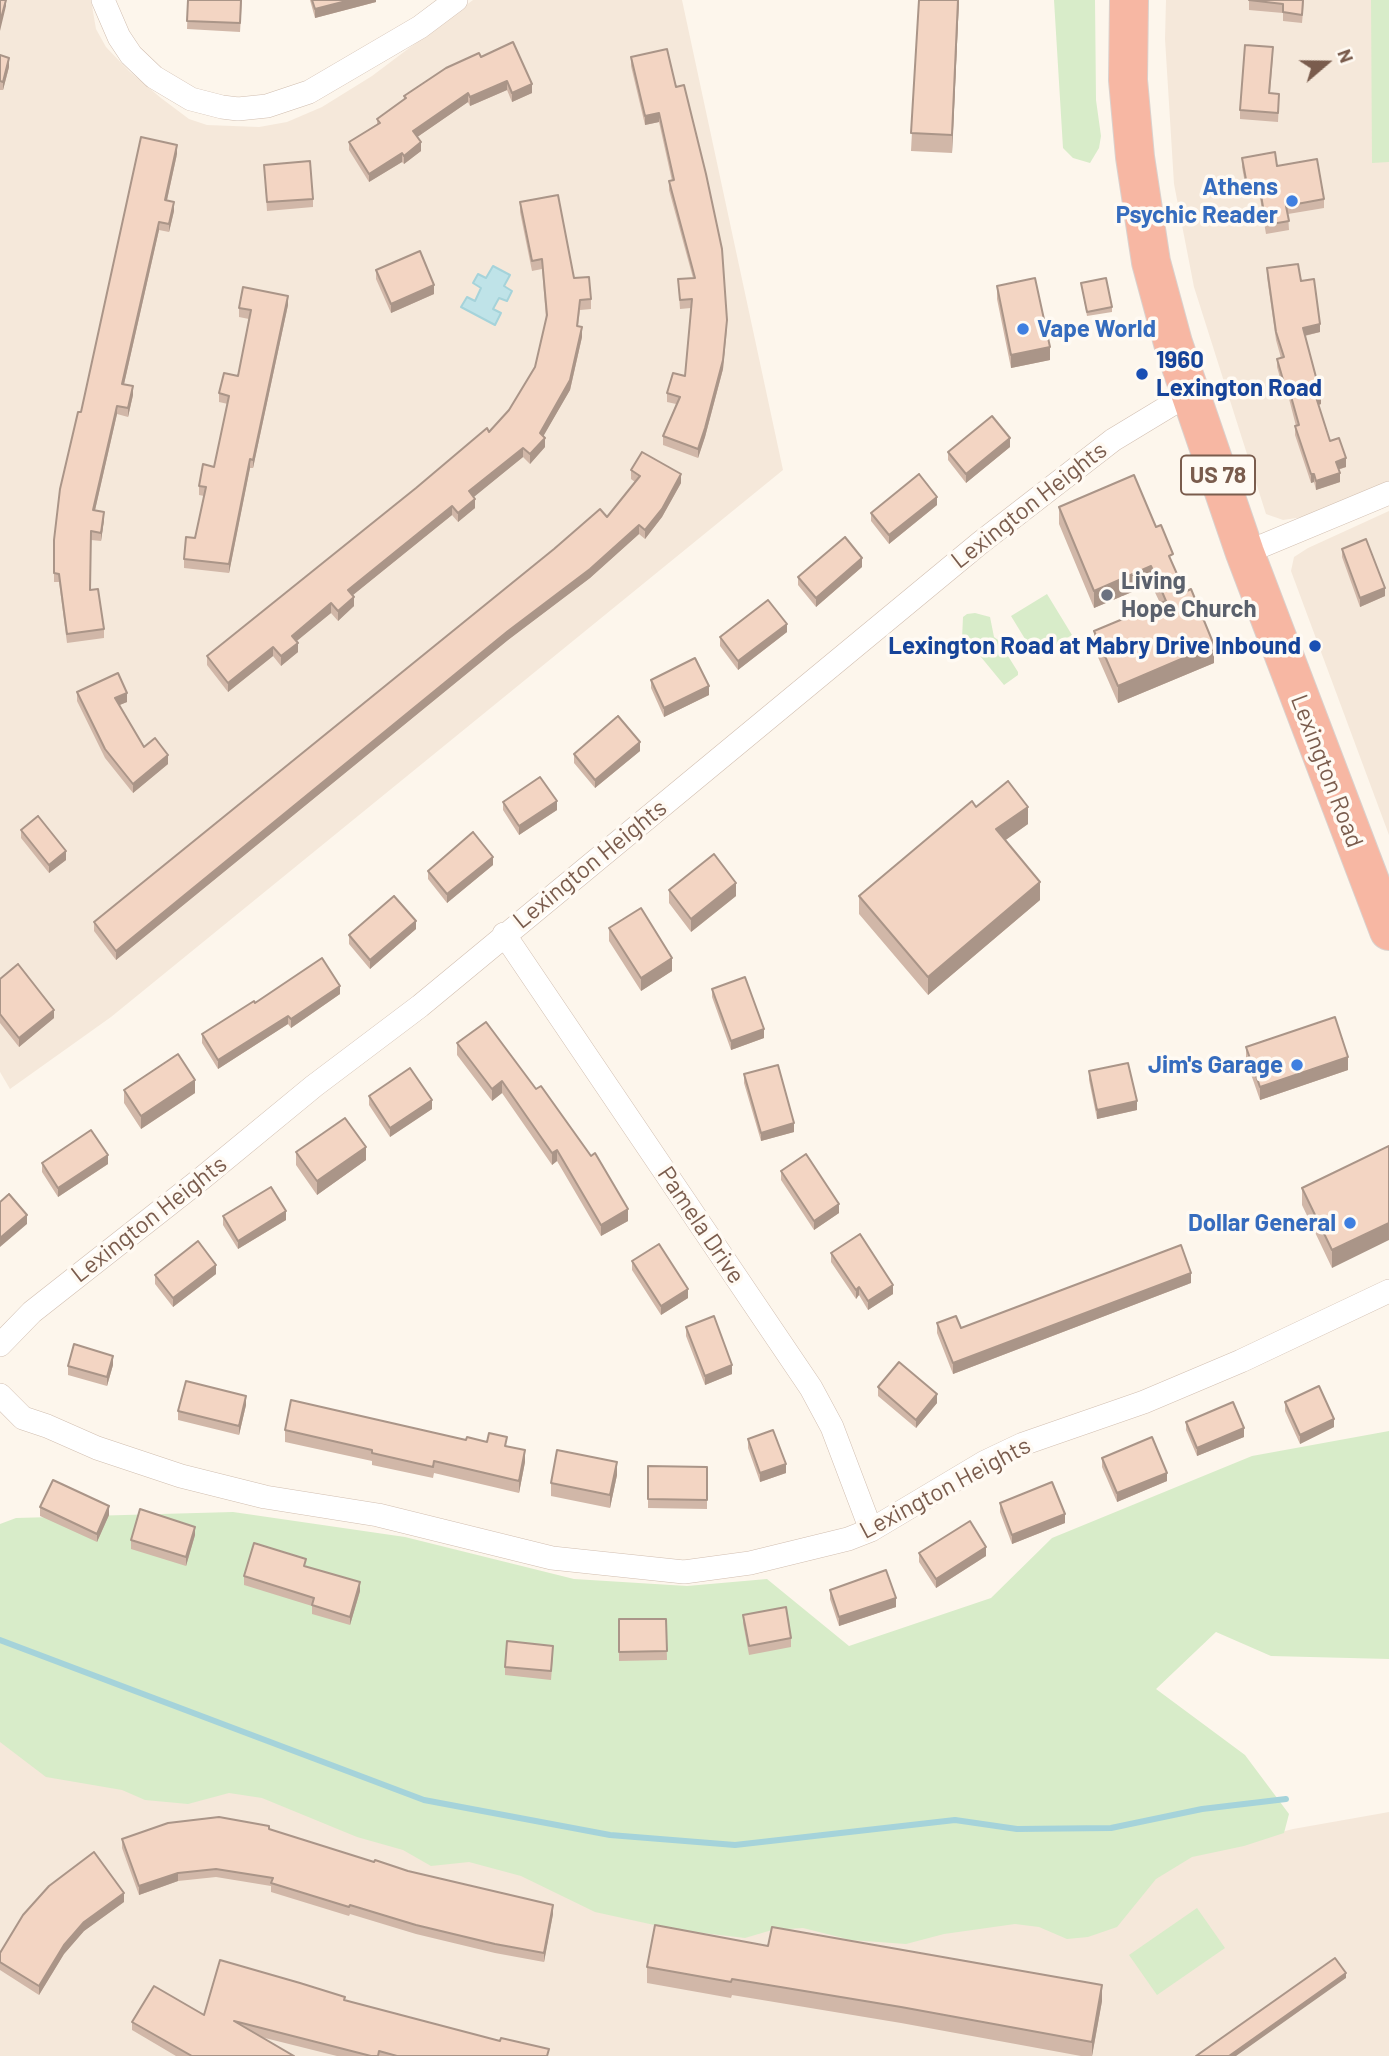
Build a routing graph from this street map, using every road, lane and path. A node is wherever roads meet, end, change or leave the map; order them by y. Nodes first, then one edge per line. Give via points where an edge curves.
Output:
1 (103, 0) edge
2 (456, 0) edge
3 (1129, 0) edge
4 (1189, 394) junction
5 (1389, 493) edge
6 (1245, 553) junction
7 (1389, 931) edge
8 (505, 934) junction
9 (1389, 1291) edge
10 (0, 1345) edge
11 (0, 1395) edge
12 (871, 1530) junction

1 - 2 street via 119,37 154,77 191,99 238,109 267,106 309,92 420,27
3 - 4 highway, Lexington Road / US 78 via 1129,90 1147,238
4 - 6 highway, Lexington Road / US 78
4 - 8 street, Lexington Heights via 1113,440 980,543
5 - 6 street
6 - 7 highway, Lexington Road / US 78
8 - 10 street, Lexington Heights via 32,1312
8 - 12 street, Pamela Drive via 811,1388 832,1427
9 - 12 street, Lexington Heights via 1144,1402 1014,1448
11 - 12 street, Lexington Heights via 23,1418 181,1476 265,1497 378,1515 552,1558 684,1572 750,1563

